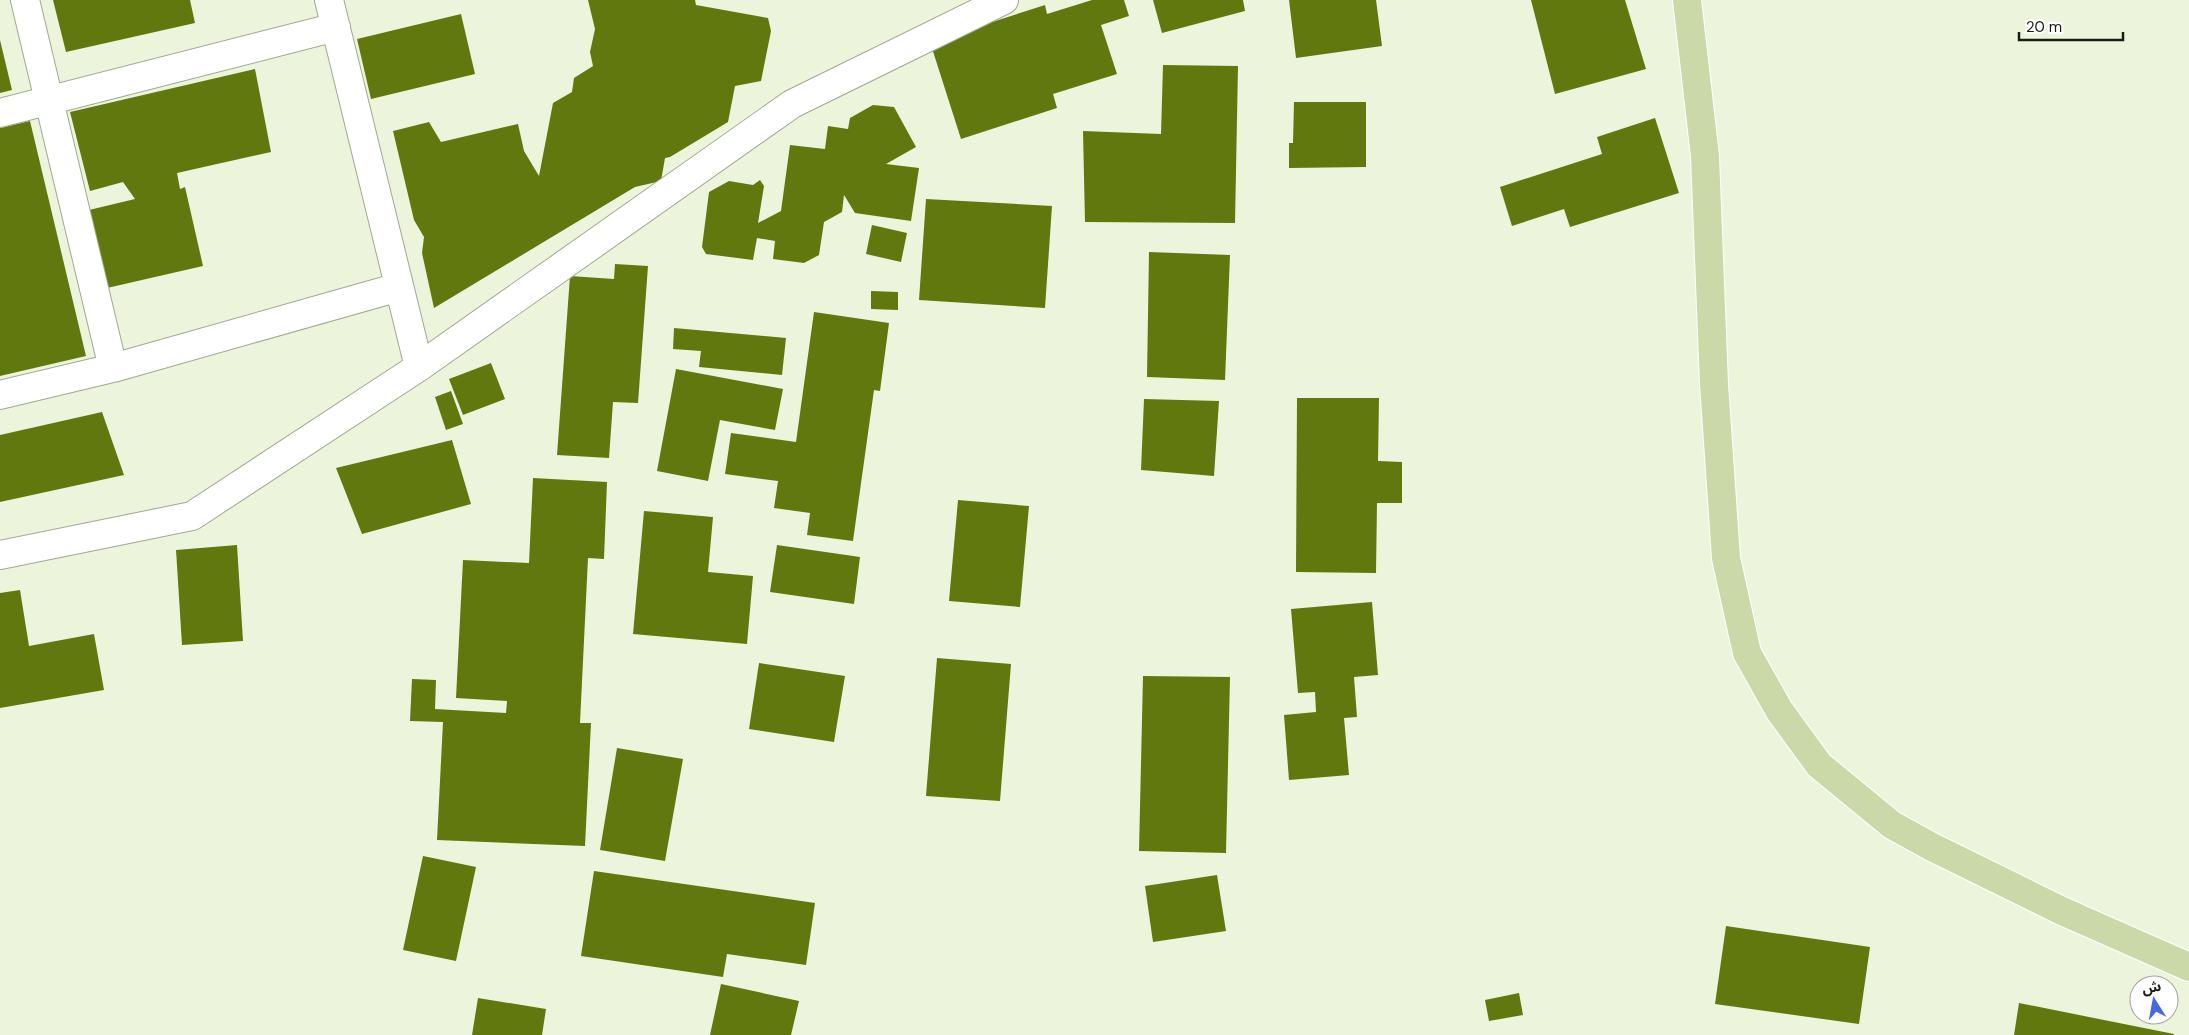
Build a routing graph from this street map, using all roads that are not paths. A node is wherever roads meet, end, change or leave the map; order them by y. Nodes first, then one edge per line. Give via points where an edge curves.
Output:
1 (25, 0) edge
2 (329, 0) edge
3 (1004, 0) edge
4 (1687, 0) edge
5 (336, 27) junction
6 (49, 101) junction
7 (0, 113) edge
8 (400, 287) junction
9 (419, 367) junction
10 (113, 368) junction
11 (0, 395) edge
12 (0, 555) edge
13 (2189, 967) edge

1 - 6 street
2 - 5 street
3 - 9 street via 792,104
4 - 13 main road via 1704,156 1726,558 1747,653 1779,710 1819,765 1892,825 2062,911
5 - 6 street
5 - 8 street
6 - 7 street
6 - 10 street
8 - 9 street
8 - 10 street
9 - 12 street via 192,516
10 - 11 street

